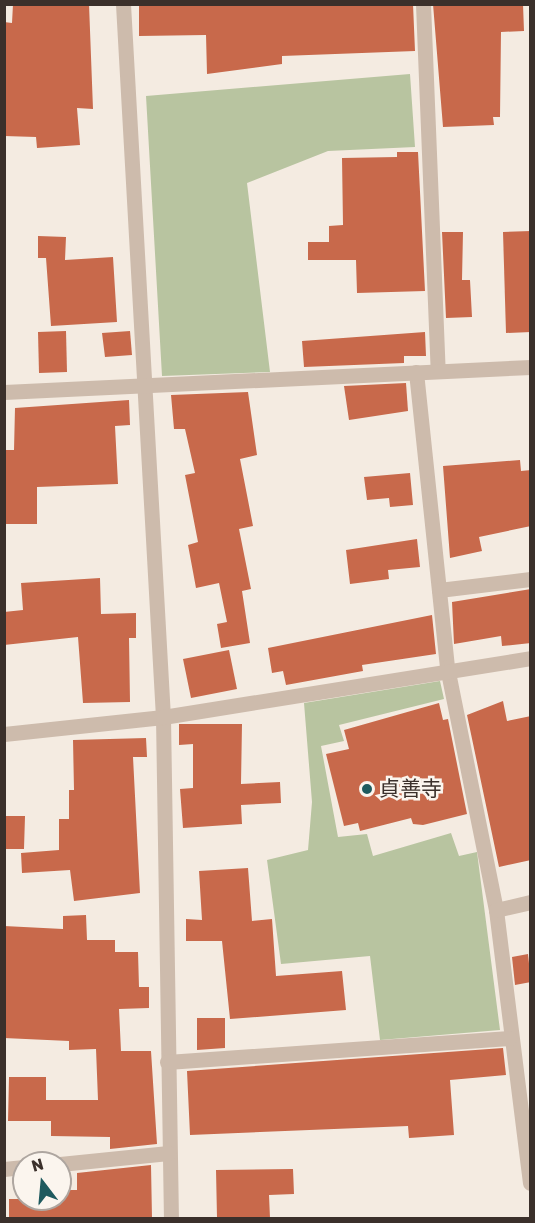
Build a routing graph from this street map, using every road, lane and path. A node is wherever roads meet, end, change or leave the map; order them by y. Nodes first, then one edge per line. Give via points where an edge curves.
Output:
1 (123, 4) edge
2 (423, 4) edge
3 (531, 367) edge
4 (438, 371) junction
5 (416, 372) junction
6 (149, 389) junction
7 (4, 392) edge
8 (531, 579) edge
9 (439, 590) junction
10 (531, 658) edge
11 (447, 667) junction
12 (163, 717) junction
13 (4, 734) edge
14 (531, 902) edge
15 (496, 910) junction
16 (509, 1038) junction
17 (167, 1062) junction
18 (168, 1153) junction
19 (72, 1163) edge
20 (531, 1183) edge
21 (171, 1218) edge

1 - 6 street
2 - 4 street
3 - 4 street
4 - 5 street
5 - 6 street
5 - 9 street
6 - 7 street
6 - 12 street
8 - 9 street
9 - 11 street
10 - 11 street
11 - 12 street
11 - 15 street
12 - 13 street
12 - 17 street
14 - 15 street
15 - 16 street
16 - 17 street
16 - 20 street
17 - 18 street
18 - 19 street
18 - 21 street

